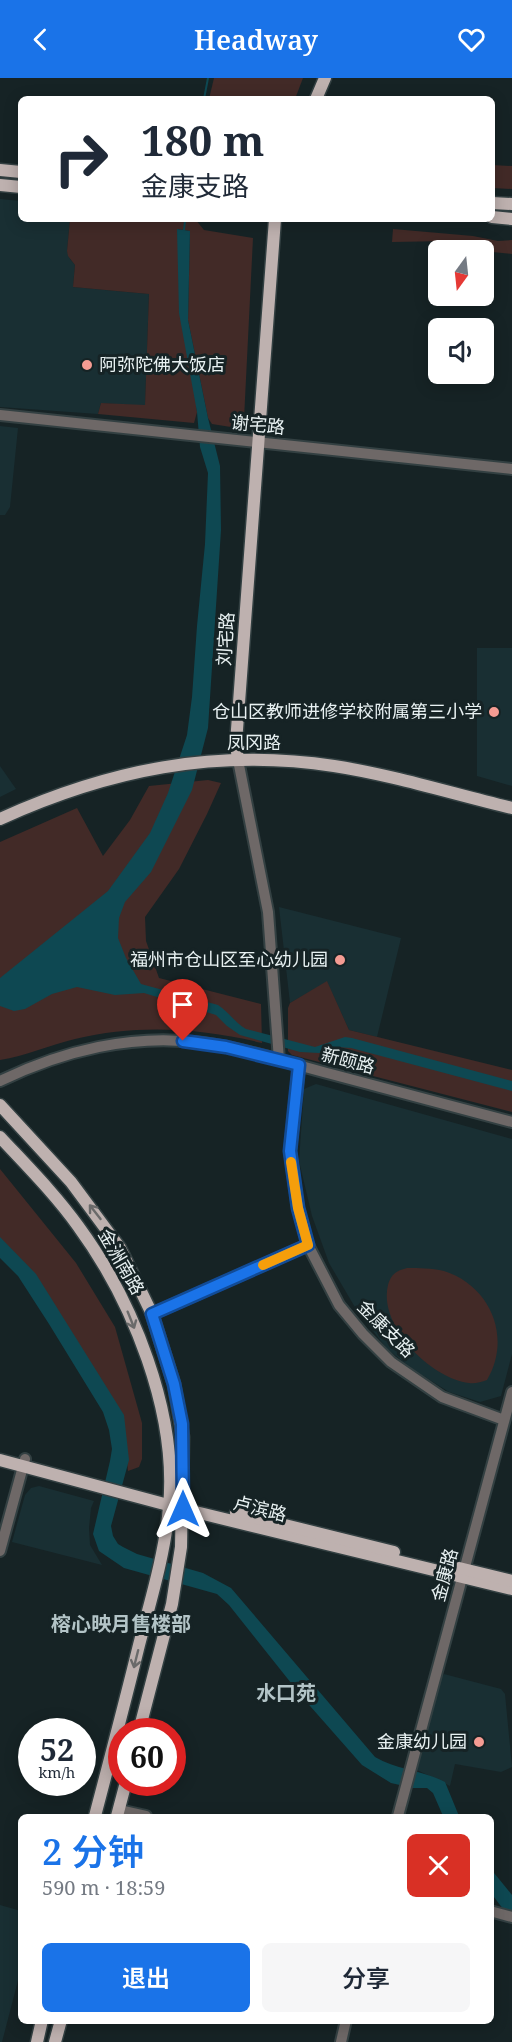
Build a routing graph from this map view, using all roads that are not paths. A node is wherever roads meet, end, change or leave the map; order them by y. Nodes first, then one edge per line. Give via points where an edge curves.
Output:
1 (325, 78) edge
2 (317, 96) edge
3 (0, 170) edge
4 (18, 172) edge
5 (0, 186) edge
6 (18, 187) edge
7 (495, 203) edge
8 (512, 204) edge
9 (495, 217) edge
10 (512, 219) edge
11 (275, 222) edge
12 (0, 415) edge
13 (259, 441) junction
14 (512, 469) edge
15 (238, 760) junction
16 (512, 808) edge
17 (0, 819) edge
18 (279, 1060) junction
19 (299, 1065) junction
20 (0, 1081) edge
21 (0, 1105) edge
22 (512, 1122) edge
23 (0, 1137) edge
24 (308, 1245) junction
25 (152, 1314) junction
26 (512, 1392) edge
27 (504, 1420) junction
28 (0, 1452) edge
29 (0, 1460) edge
30 (24, 1462) junction
31 (169, 1501) junction
32 (183, 1504) junction
33 (0, 1551) edge
34 (462, 1573) junction
35 (512, 1581) edge
36 (512, 1589) edge
37 (143, 1718) edge
38 (122, 1796) edge
39 (118, 1813) edge
40 (96, 1814) edge
41 (399, 1814) edge
42 (494, 1912) edge
43 (512, 1917) edge
44 (41, 2024) edge
45 (60, 2024) edge
46 (345, 2024) edge
47 (36, 2042) edge
48 (55, 2042) edge
49 (341, 2042) edge

1 - 2 main road
3 - 4 main road
5 - 6 main road
7 - 8 main road
9 - 10 main road
11 - 13 main road, 刘宅路
12 - 13 street, 谢宅路
13 - 14 street, 谢宅路
13 - 15 main road, 刘宅路 via 236,743
15 - 16 main road, 凤冈路 via 335,766
15 - 17 main road, 凤冈路 via 174,765 85,785
15 - 18 street, 刘宅路 via 268,912
18 - 19 street, 新颐路
18 - 20 street, 新颐路 via 206,1043 140,1041 75,1052
19 - 22 street, 新颐路
19 - 24 street, 金康支路 via 290,1151
25 -> 21 main road, 金洲南路 via 120,1248 101,1220
23 -> 31 main road, 金洲南路 via 77,1224 124,1302 160,1401
24 - 25 street
24 - 27 street, 金康支路 via 339,1305 391,1362 442,1397
25 - 32 main road, 金洲南路 via 178,1404 183,1437
26 - 27 street, 金康路
27 - 34 street, 金康路
28 - 30 main road
29 - 30 main road, 卢滨路
30 - 31 main road, 卢滨路
30 - 33 street
31 - 32 main road, 卢滨路
31 -> 40 main road, 金洲南路 via 156,1582
32 - 34 main road, 卢滨路
32 - 37 main road, 金洲南路 via 176,1586
34 - 35 main road
34 - 36 main road, 卢滨路
34 - 41 street, 金康路
38 - 39 main road
42 - 43 street
44 - 47 main road
45 - 48 main road
46 - 49 street

